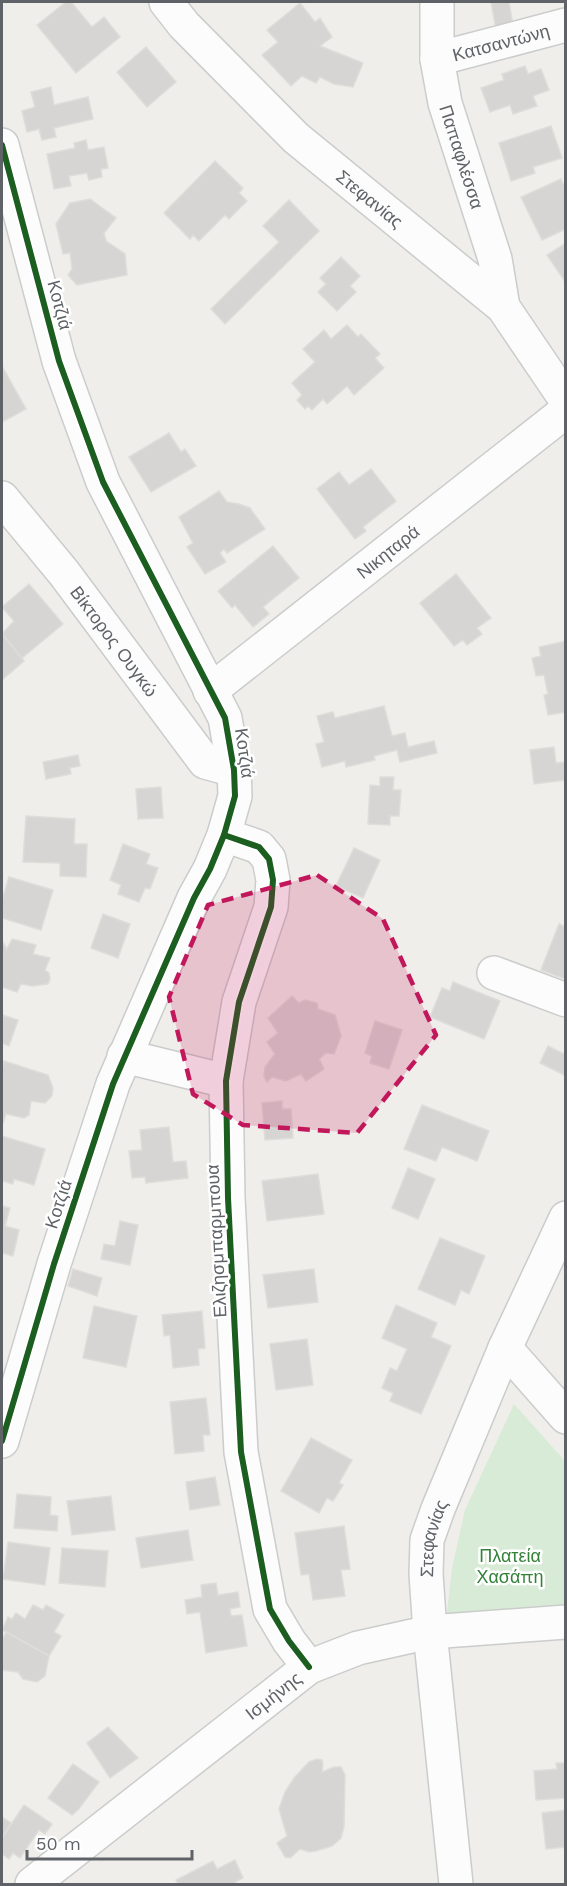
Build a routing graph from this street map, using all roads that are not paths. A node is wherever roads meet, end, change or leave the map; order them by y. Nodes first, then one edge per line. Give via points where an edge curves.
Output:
1 (166, 2) edge
2 (436, 2) edge
3 (566, 25) edge
4 (436, 59) junction
5 (2, 145) edge
6 (503, 307) junction
7 (566, 400) edge
8 (566, 411) edge
9 (2, 498) edge
10 (210, 691) junction
11 (234, 770) junction
12 (224, 835) junction
13 (494, 973) dead end
14 (566, 1000) edge
15 (124, 1056) junction
16 (226, 1081) junction
17 (566, 1218) edge
18 (505, 1348) junction
19 (566, 1417) edge
20 (2, 1440) edge
21 (566, 1623) edge
22 (429, 1632) junction
23 (309, 1667) junction
24 (32, 1884) edge
25 (456, 1884) edge

1 - 6 street, Στεφανίας via 296,138
2 - 4 street, Παπαφλέσσα
3 - 4 street, Κατσαντώνη
4 - 6 street, Παπαφλέσσα via 445,104 495,259
5 - 10 street, Κοτζιά via 59,361 80,423 103,482
6 - 7 street, Στεφανίας
8 - 10 street, Νικηταρά
9 - 11 street, Βίκτορος Ουγκώ via 64,573 205,762
10 - 11 street, Κοτζιά via 225,718
11 - 12 street, Κοτζιά via 236,796
12 - 15 street, Κοτζιά
12 - 16 street, Ελιζησμπαρμπουα via 259,847 269,859 273,879 271,907 239,1002
13 - 14 street
15 - 16 street
15 - 20 street, Κοτζιά via 54,1264
16 - 23 street, Ελιζησμπαρμπουα via 241,1452 270,1609
17 - 18 street, Στεφανίας
18 - 19 street
18 - 22 street, Στεφανίας via 428,1540
21 - 22 street, Ισμήνης
22 - 23 street, Ισμήνης via 358,1648
22 - 25 street, Στεφανίας
23 - 24 street, Ισμήνης

